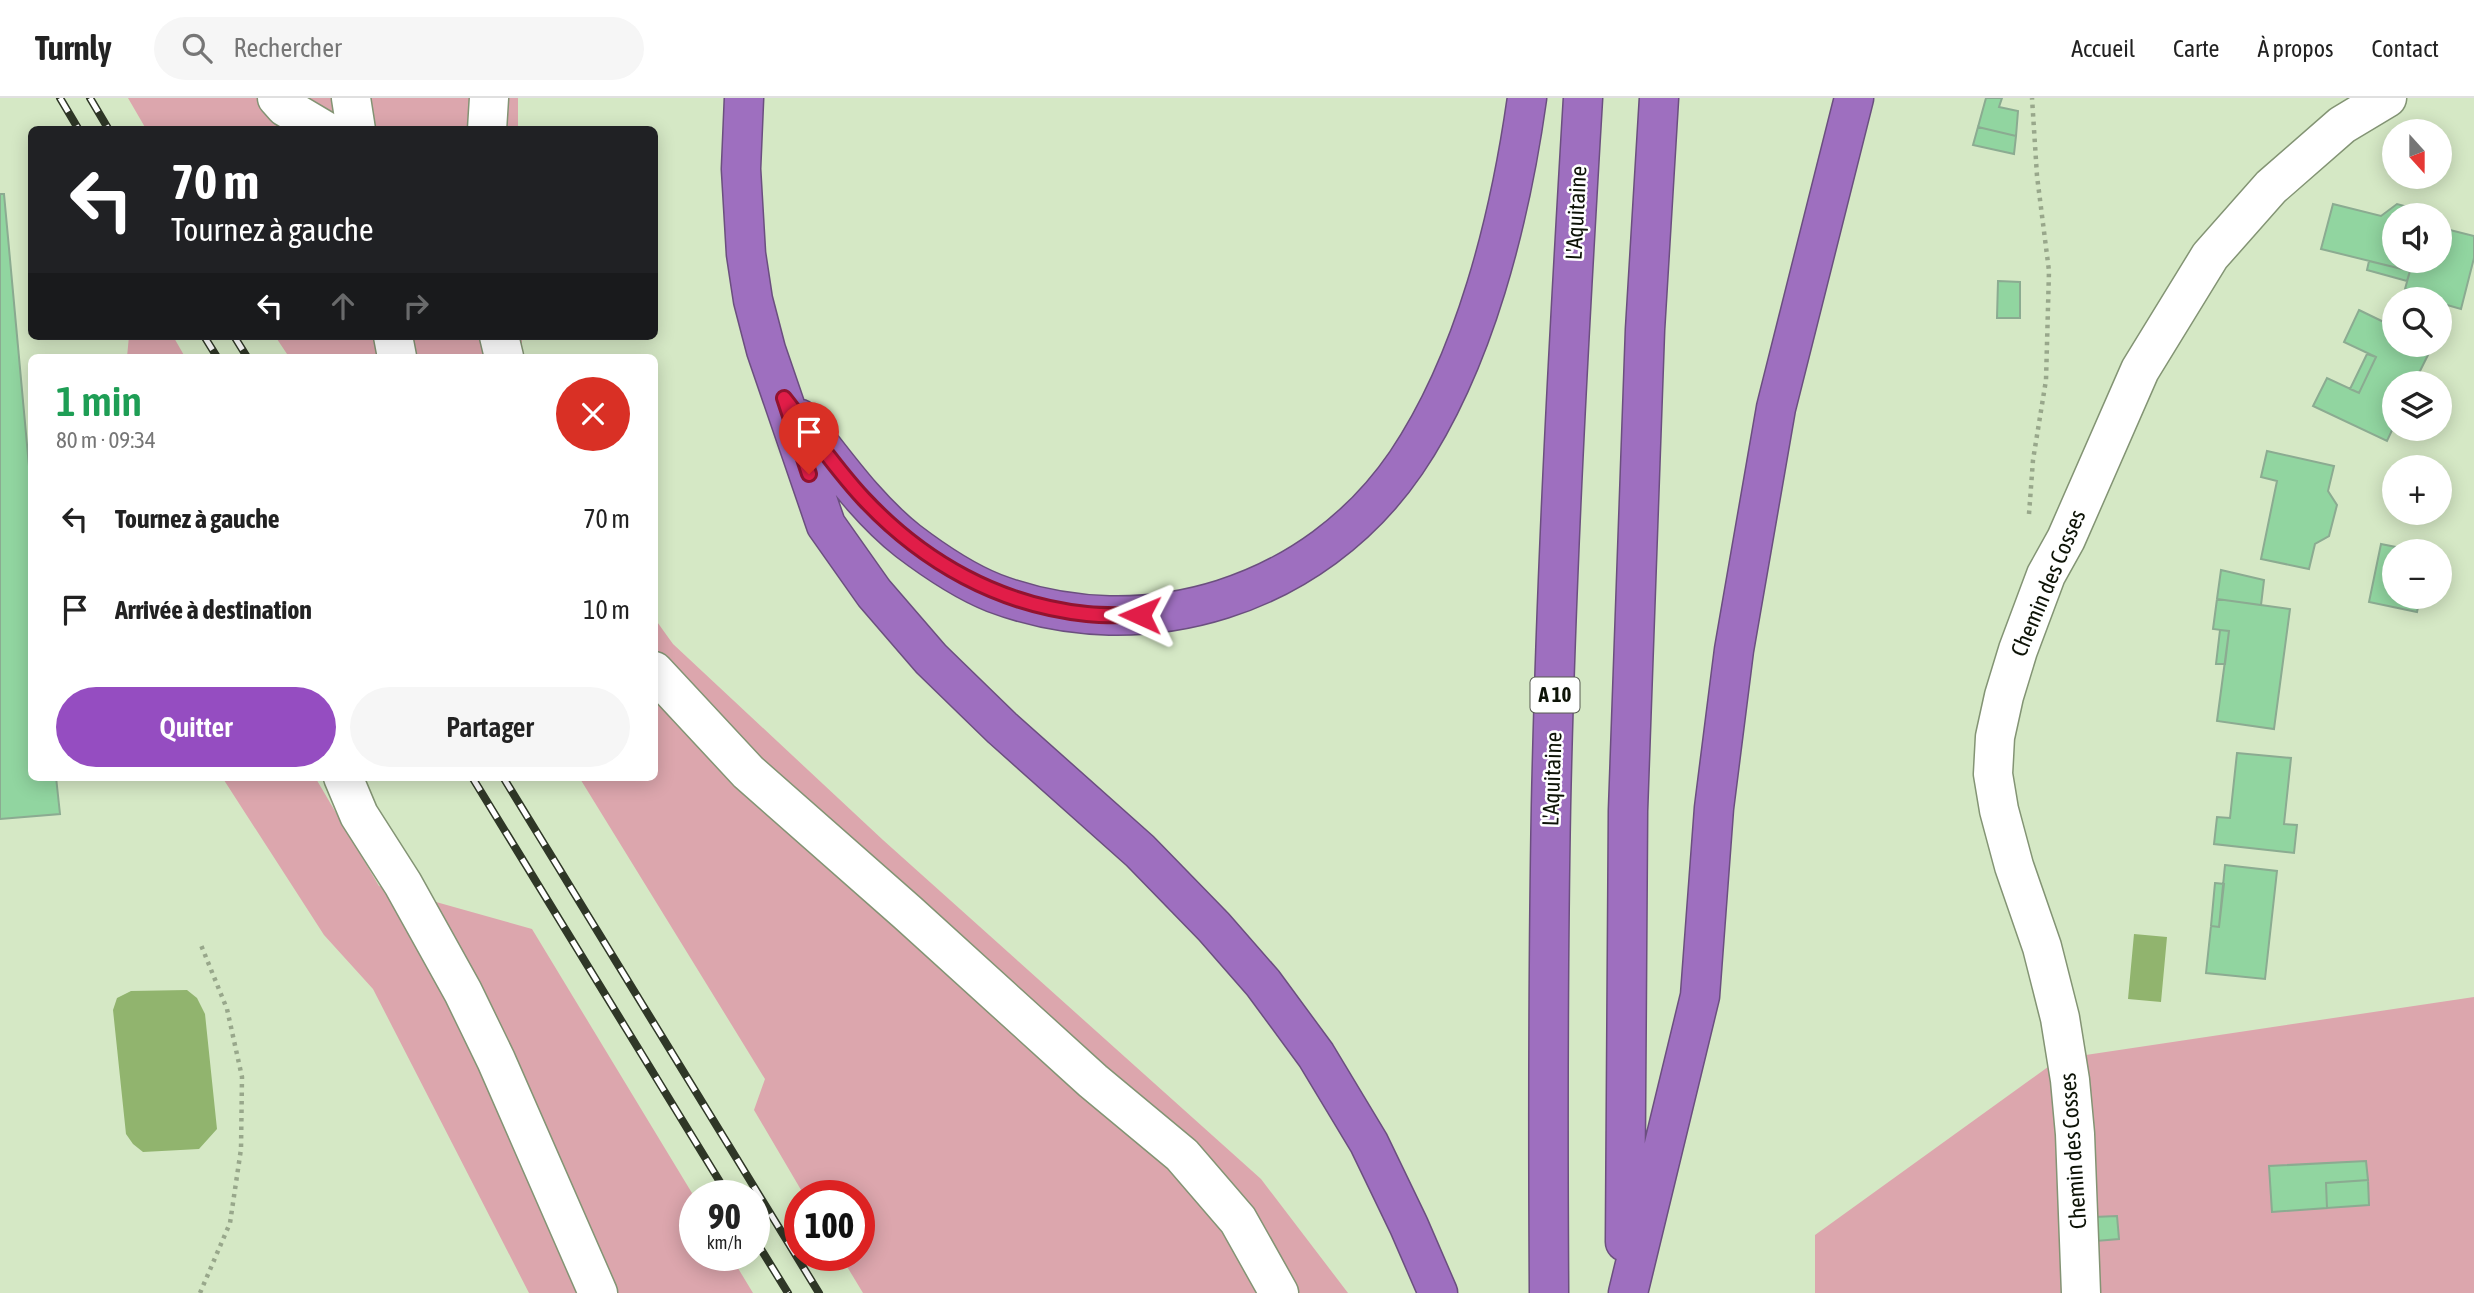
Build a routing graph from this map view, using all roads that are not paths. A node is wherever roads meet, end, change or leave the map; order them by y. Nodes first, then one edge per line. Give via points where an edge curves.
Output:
1 (277, 98) edge
2 (351, 98) edge
3 (489, 98) edge
4 (744, 98) edge
5 (1527, 98) edge
6 (1583, 98) edge
7 (1659, 98) edge
8 (1854, 98) edge
9 (2387, 98) edge
10 (317, 126) edge
11 (355, 126) edge
12 (487, 126) edge
13 (784, 398) junction
14 (658, 675) edge
15 (345, 781) edge
16 (598, 1293) edge
17 (1279, 1293) edge
18 (1438, 1293) edge
19 (1549, 1293) edge
20 (1627, 1293) edge
21 (2081, 1293) edge

1 - 10 street
2 - 11 street
3 - 12 street
4 - 13 highway via 741,169 746,254 766,350
5 - 13 highway via 1482,300 1456,371 1427,429 1380,496 1349,528 1287,572 1239,593 1193,609 1140,615 1087,614 993,592 906,540 863,498
6 - 19 highway, L'Aquitaine / A 10 via 1569,326 1552,777
7 - 20 highway via 1645,330 1628,798
8 - 20 highway via 1776,408 1734,650 1714,808 1700,996
9 - 21 street, Chemin des Cosses via 2342,125 2271,187 2210,256 2140,370 2046,575 2004,696 1993,774 2011,855 2060,1018 2075,1134
13 - 18 highway via 826,525 874,593 931,659 1140,851 1263,983 1316,1055 1369,1143
14 - 17 street via 748,772 1182,1155 1238,1220
15 - 16 street via 359,815 463,992

